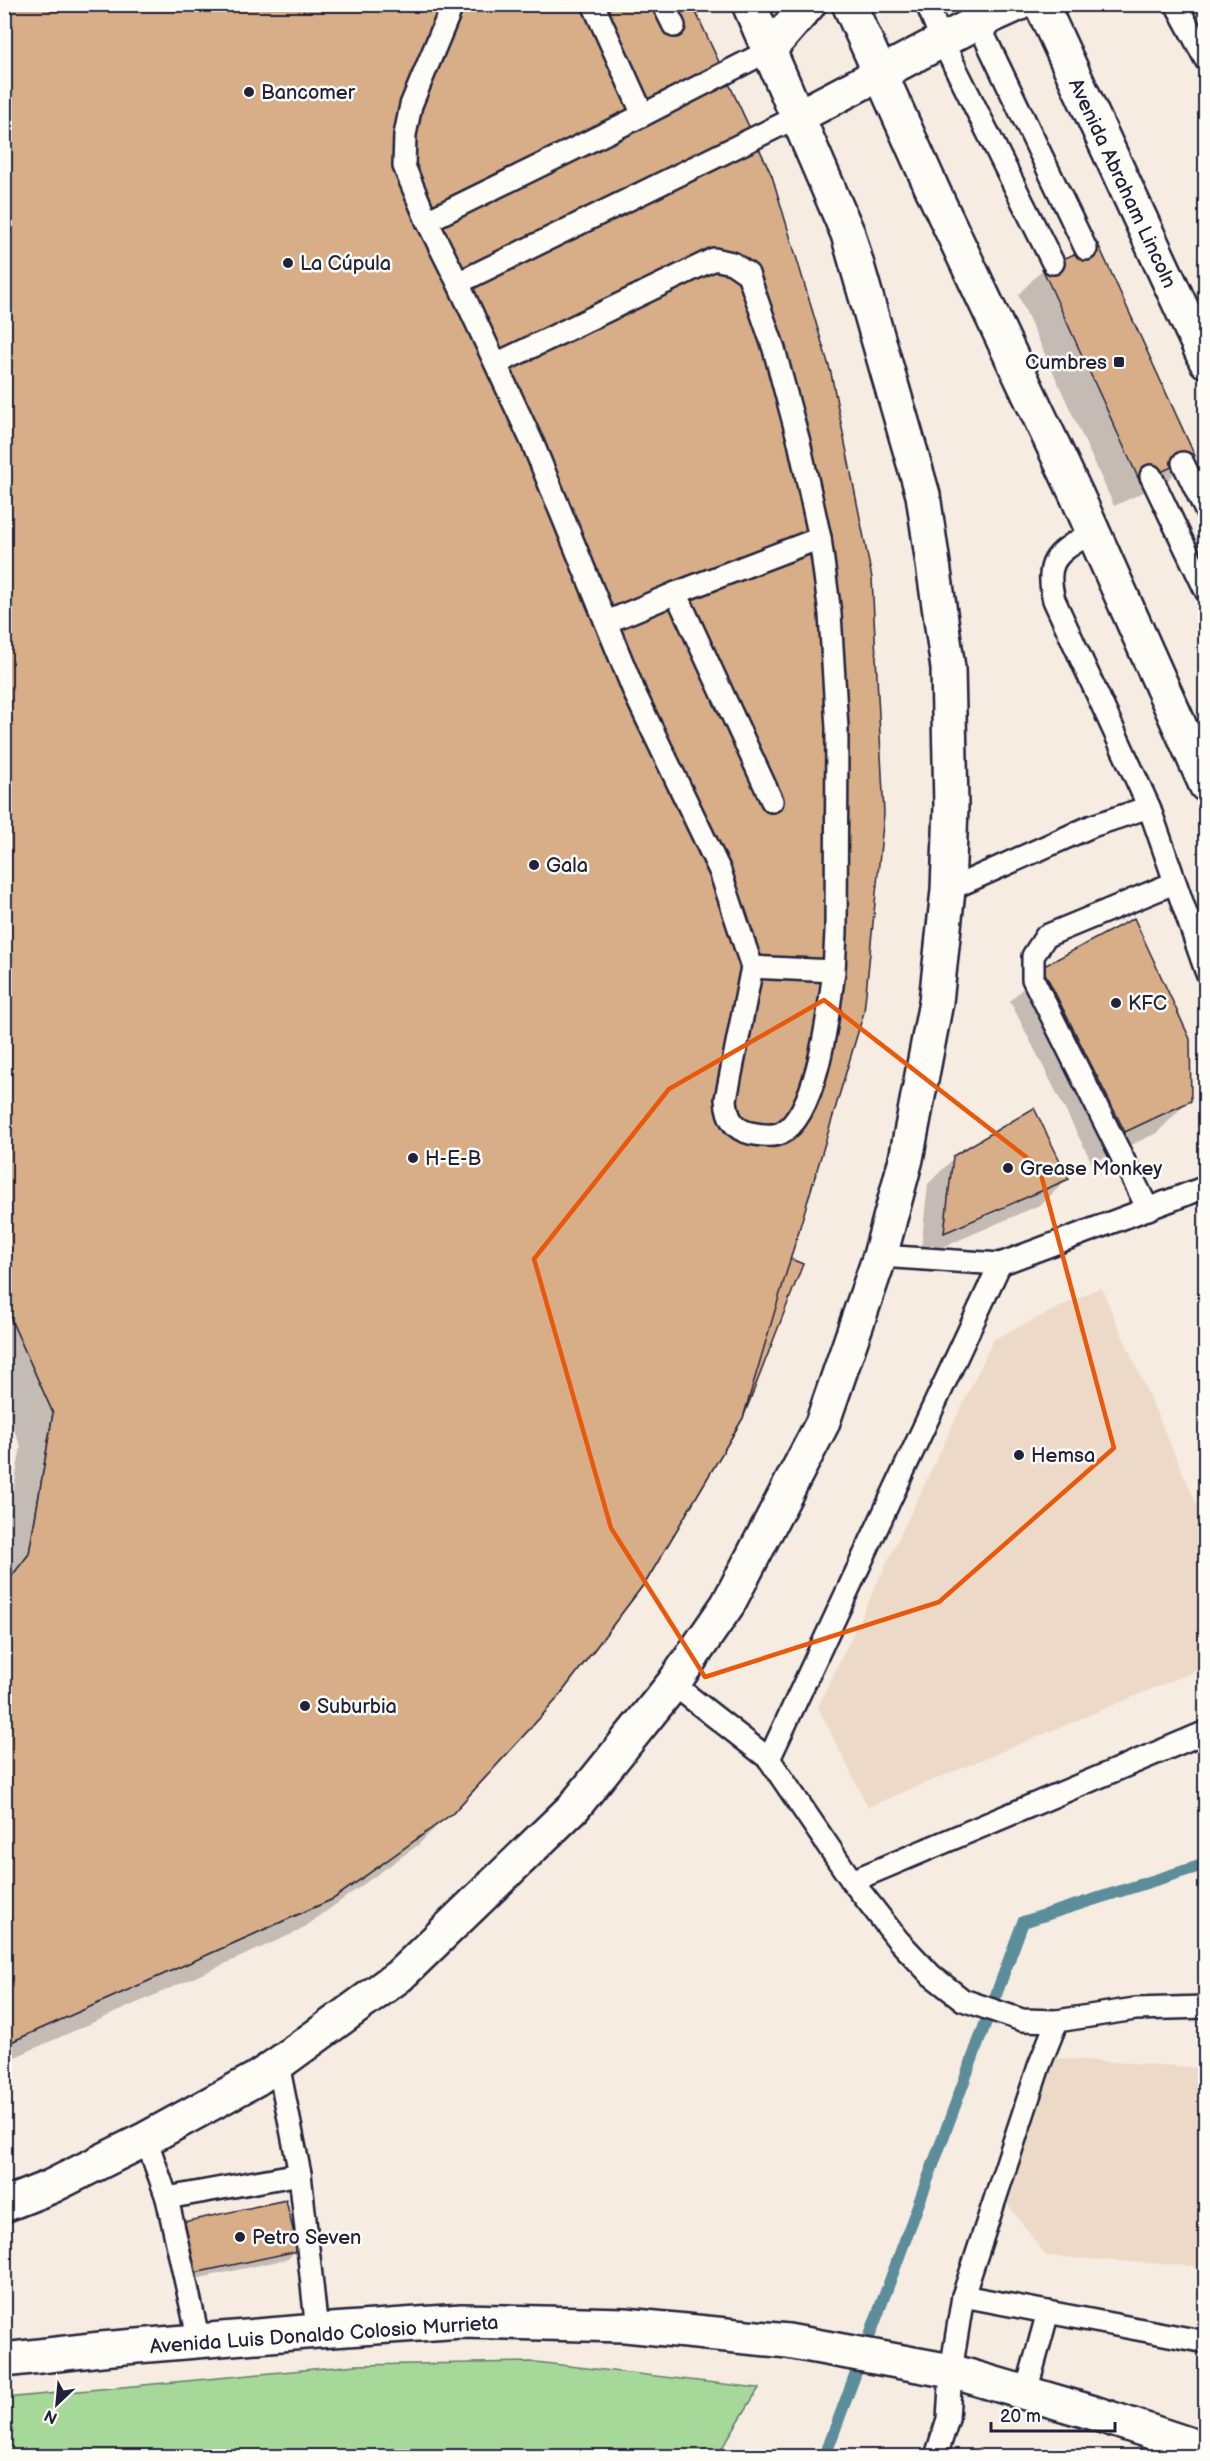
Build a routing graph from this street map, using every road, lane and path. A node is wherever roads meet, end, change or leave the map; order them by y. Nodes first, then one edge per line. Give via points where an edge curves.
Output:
1 (453, 4) edge
2 (593, 4) edge
3 (663, 4) edge
4 (749, 4) edge
5 (809, 4) edge
6 (849, 4) edge
7 (927, 4) edge
8 (1018, 4) edge
9 (1041, 4) edge
10 (1176, 4) edge
11 (972, 14) edge
12 (674, 26) dead end
13 (942, 41) junction
14 (768, 51) junction
15 (1206, 60) edge
16 (880, 75) junction
17 (643, 115) junction
18 (799, 116) junction
19 (427, 221) junction
20 (1086, 249) dead end
21 (1053, 263) dead end
22 (458, 282) junction
23 (1206, 361) edge
24 (496, 364) junction
25 (1183, 463) dead end
26 (1151, 476) dead end
27 (1206, 511) edge
28 (1092, 532) junction
29 (820, 538) junction
30 (1206, 591) edge
31 (676, 593) junction
32 (607, 622) junction
33 (1206, 784) edge
34 (772, 801) dead end
35 (1149, 807) junction
36 (1174, 884) junction
37 (948, 890) junction
38 (752, 967) junction
39 (834, 971) junction
40 (1206, 971) edge
41 (1206, 1187) edge
42 (1148, 1209) junction
43 (880, 1256) junction
44 (1000, 1264) junction
45 (674, 1684) junction
46 (1206, 1732) edge
47 (769, 1759) junction
48 (852, 1881) junction
49 (1206, 2007) edge
50 (1056, 2021) junction
51 (278, 2064) junction
52 (146, 2139) junction
53 (300, 2174) junction
54 (167, 2198) junction
55 (4, 2205) edge
56 (963, 2296) junction
57 (1048, 2312) junction
58 (317, 2331) junction
59 (199, 2341) junction
60 (1206, 2342) edge
61 (4, 2360) edge
62 (951, 2370) junction
63 (1026, 2392) junction
64 (1206, 2450) edge
65 (936, 2457) edge

1 - 19 lane via 411,105 405,135 404,166
2 - 17 lane
3 - 12 lane
4 - 14 main road
5 - 14 main road
6 - 16 main road
7 - 13 lane
8 - 11 main road
9 - 23 main road, Avenida Abraham Lincoln
10 - 15 lane
11 - 13 main road
11 - 20 lane
13 - 16 main road
13 - 21 lane
14 - 17 lane
14 - 18 main road
16 - 18 main road
16 - 28 main road
17 - 19 lane
18 - 22 lane
18 - 37 main road via 848,234 923,495 948,668
19 - 22 lane
22 - 24 lane
24 - 29 lane via 714,259 732,263 748,274 774,348
24 - 32 lane
25 - 27 lane
26 - 30 lane
28 - 33 main road
28 - 35 lane via 1060,552 1049,581 1054,600
29 - 31 lane
29 - 39 lane via 830,614 837,728
31 - 32 lane
31 - 34 lane
32 - 38 lane via 636,696 720,871
35 - 36 lane
35 - 37 lane via 1092,826
36 - 40 lane
36 - 42 lane via 1046,936 1033,956 1033,979
37 - 43 main road via 936,1002 906,1159
38 - 39 lane
38 - 39 lane via 726,1099 733,1125 762,1136 780,1133 794,1124 803,1107 818,1068
41 - 42 lane
42 - 44 lane
43 - 44 lane
43 - 45 main road via 822,1424 728,1604
44 - 47 lane
45 - 47 lane
45 - 51 main road via 574,1807 407,1968
46 - 48 lane
47 - 48 lane
48 - 50 lane via 911,1954 963,2000 1022,2020
49 - 50 lane via 1135,2009
50 - 56 lane
51 - 52 main road
51 - 53 lane
52 - 54 lane
52 - 55 main road via 50,2187
53 - 54 lane
53 - 58 lane
54 - 59 lane
56 - 57 lane
56 - 62 lane
57 - 60 lane
57 - 63 lane
58 - 59 main road, Avenida Luis Donaldo Colosio Murrieta
58 - 62 main road, Avenida Luis Donaldo Colosio Murrieta via 462,2321 625,2325 788,2340
59 - 61 main road, Avenida Luis Donaldo Colosio Murrieta
62 - 63 main road, Avenida Luis Donaldo Colosio Murrieta
62 - 65 lane via 948,2419
63 - 64 main road, Avenida Luis Donaldo Colosio Murrieta

